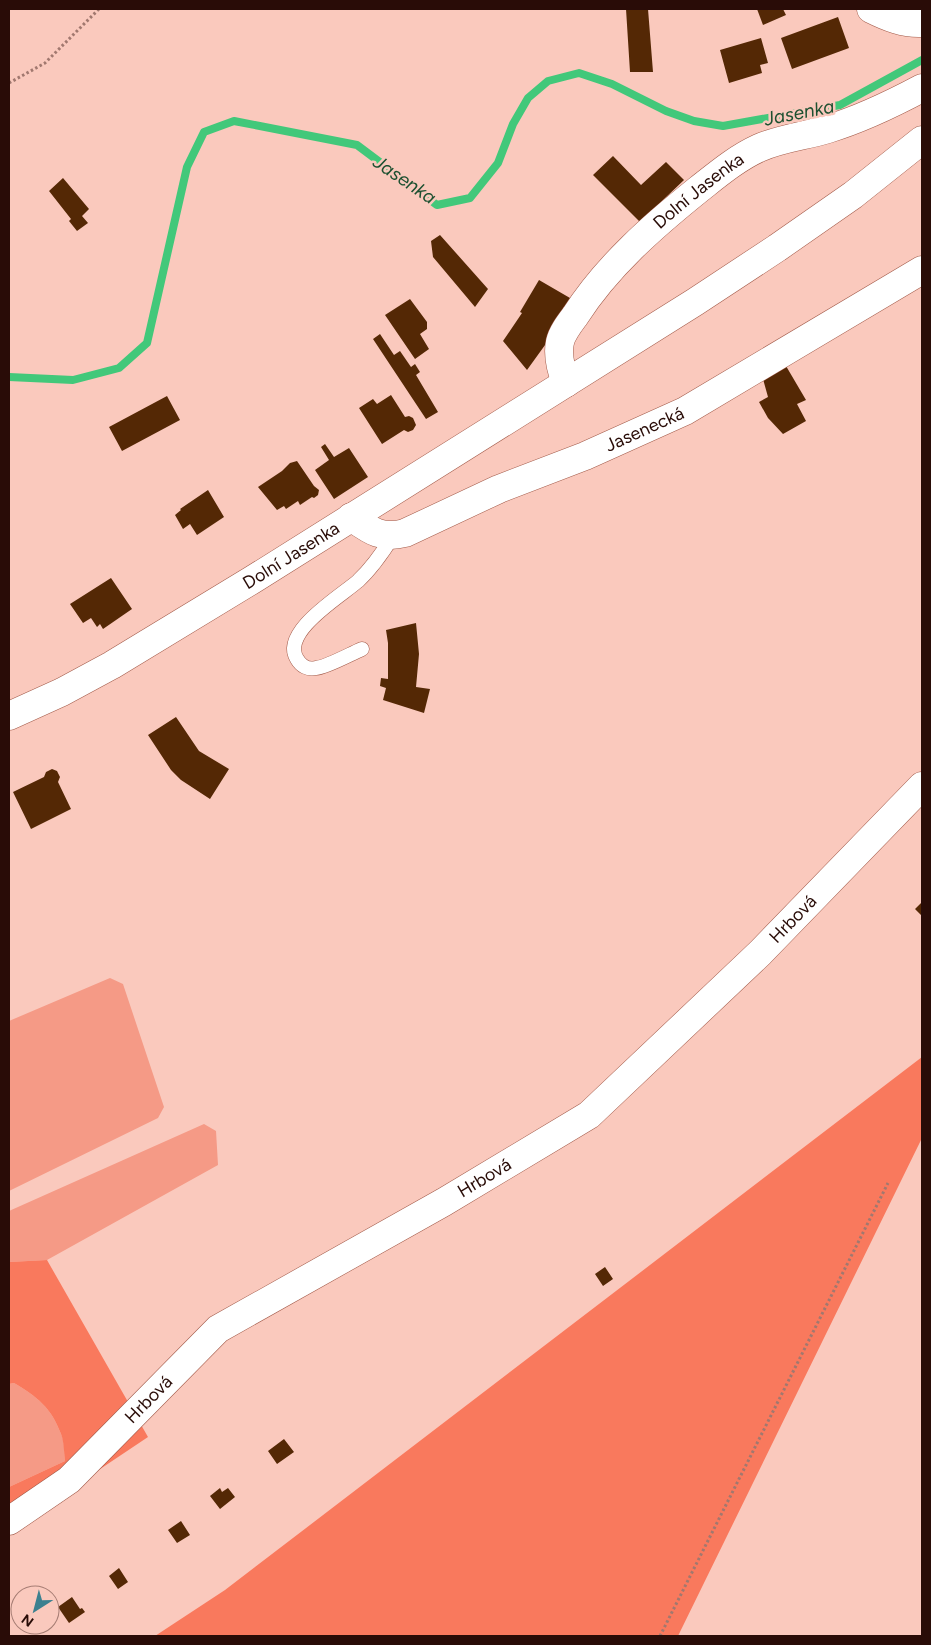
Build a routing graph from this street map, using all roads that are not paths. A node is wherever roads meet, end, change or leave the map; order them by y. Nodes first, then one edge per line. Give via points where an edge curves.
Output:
1 (870, 9) edge
2 (922, 23) edge
3 (922, 88) edge
4 (922, 140) edge
5 (922, 270) edge
6 (566, 383) junction
7 (352, 517) junction
8 (393, 536) junction
9 (362, 649) dead end
10 (9, 716) edge
11 (922, 786) edge
12 (9, 1521) edge

1 - 2 street via 902,22
3 - 6 street, Dolní Jasenka via 850,122 758,148 680,204 613,267 574,317 560,340 561,366
4 - 6 street, Dolní Jasenka via 853,195 777,248
5 - 8 street, Jasenecká via 685,410 586,456 498,489 428,524
6 - 7 street, Dolní Jasenka
7 - 8 street via 373,532
7 - 10 street, Dolní Jasenka via 112,665
8 - 9 lane via 358,580 311,619 295,643 294,654 299,664 316,668
11 - 12 street, Hrbová via 760,953 589,1115 444,1202 218,1329 69,1480

